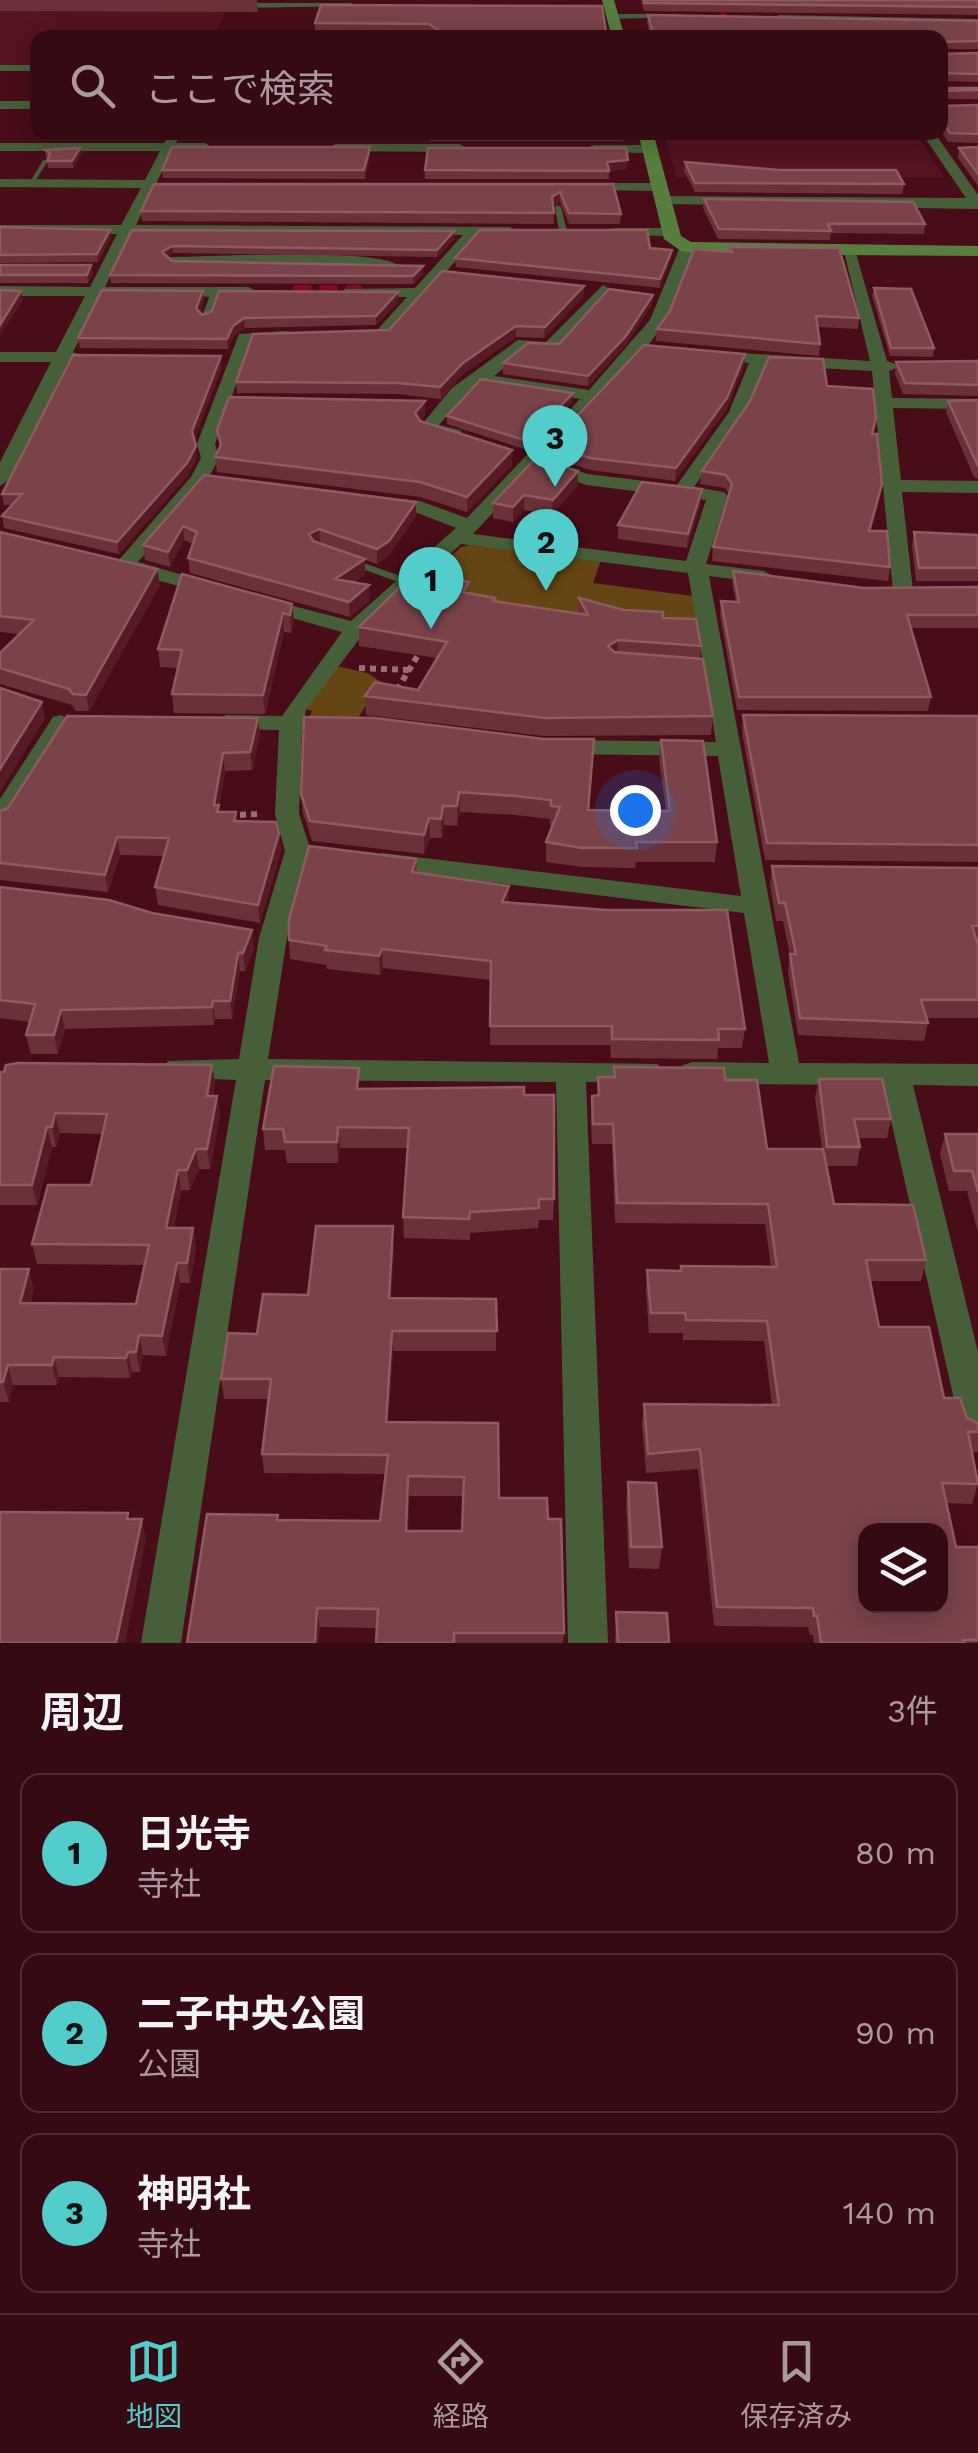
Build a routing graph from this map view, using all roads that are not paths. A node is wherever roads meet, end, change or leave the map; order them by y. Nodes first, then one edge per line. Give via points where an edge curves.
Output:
1 (237, 3) edge
2 (849, 3) edge
3 (374, 6) edge
4 (590, 6) edge
5 (610, 8) edge
6 (687, 18) edge
7 (760, 18) edge
8 (853, 18) junction
9 (978, 22) edge
10 (224, 30) edge
11 (860, 30) edge
12 (0, 68) edge
13 (30, 68) edge
14 (0, 105) edge
15 (30, 105) edge
16 (171, 140) edge
17 (380, 140) edge
18 (933, 140) edge
19 (648, 141) edge
20 (0, 146) edge
21 (168, 147) junction
22 (226, 148) edge
23 (316, 148) edge
24 (379, 148) junction
25 (484, 148) edge
26 (573, 149) edge
27 (940, 150) junction
28 (959, 150) edge
29 (45, 161) edge
30 (31, 183) junction
31 (0, 186) edge
32 (148, 186) junction
33 (166, 186) edge
34 (563, 186) edge
35 (661, 194) junction
36 (976, 200) edge
37 (558, 207) edge
38 (0, 229) edge
39 (126, 229) junction
40 (186, 230) junction
41 (474, 231) junction
42 (528, 231) edge
43 (545, 231) edge
44 (563, 232) junction
45 (581, 232) edge
46 (599, 232) edge
47 (671, 232) junction
48 (687, 247) junction
49 (848, 250) junction
50 (978, 251) edge
51 (173, 261) junction
52 (405, 266) edge
53 (89, 268) edge
54 (107, 268) junction
55 (602, 290) edge
56 (0, 291) edge
57 (95, 292) junction
58 (160, 292) junction
59 (215, 292) junction
60 (272, 292) edge
61 (329, 292) edge
62 (419, 293) junction
63 (205, 319) edge
64 (333, 335) edge
65 (299, 336) edge
66 (689, 353) edge
67 (0, 356) edge
68 (62, 357) junction
69 (94, 357) edge
70 (758, 360) junction
71 (880, 366) junction
72 (914, 366) edge
73 (480, 378) junction
74 (592, 396) junction
75 (886, 403) junction
76 (978, 404) edge
77 (413, 405) edge
78 (442, 408) junction
79 (474, 440) edge
80 (9, 443) edge
81 (523, 459) junction
82 (0, 480) edge
83 (893, 486) junction
84 (978, 487) edge
85 (682, 491) junction
86 (361, 498) edge
87 (464, 531) junction
88 (336, 556) edge
89 (698, 568) junction
90 (790, 581) edge
91 (408, 582) junction
92 (876, 591) edge
93 (355, 629) junction
94 (62, 717) edge
95 (198, 722) edge
96 (290, 723) junction
97 (325, 724) edge
98 (544, 747) edge
99 (730, 749) junction
100 (0, 819) edge
101 (355, 858) edge
102 (755, 906) junction
103 (155, 1068) edge
104 (252, 1069) junction
105 (571, 1072) junction
106 (786, 1074) junction
107 (896, 1074) junction
108 (978, 1076) edge
109 (978, 1426) edge
110 (161, 1643) edge
111 (588, 1643) edge

1 - 3 street
1 - 10 street
2 - 8 street
4 - 5 street
5 - 6 street
7 - 8 street
8 - 9 street
8 - 11 street
12 - 13 street
14 - 15 street
16 - 21 street
17 - 24 street
18 - 27 street
19 - 26 street
19 - 35 street
20 - 21 street
21 - 22 street
21 - 32 street
23 - 24 street
24 - 25 street
27 - 28 street
27 - 36 street
29 - 30 lane
30 - 31 street
30 - 32 street
31 - 32 street
32 - 33 street
32 - 39 street
34 - 35 street
35 - 36 street
35 - 47 street
37 - 44 lane
38 - 39 street
39 - 40 street
39 - 54 street
40 - 41 street
40 - 51 street
41 - 42 street
41 - 62 street
43 - 44 street
44 - 45 street
46 - 47 street
47 - 48 street
48 - 49 street
48 - 74 street via 659,296 646,349
49 - 50 street
49 - 71 street
51 - 52 street
51 - 58 street
53 - 54 lane
54 - 57 street
55 - 73 street via 550,348 524,343
56 - 57 street
57 - 58 street
57 - 68 street
58 - 59 street
59 - 60 street
59 - 63 lane
61 - 62 street
62 - 64 street via 383,334
65 - 93 street via 246,337 228,358 232,402 206,444 207,480 115,563
66 - 70 street
67 - 68 street
68 - 69 street
68 - 80 street
70 - 71 street
70 - 85 street via 755,380
71 - 72 street
71 - 75 street
73 - 74 street
73 - 78 street
74 - 81 street
75 - 76 street
75 - 83 street
77 - 78 street
78 - 79 street via 428,428
80 - 82 street
81 - 85 street via 586,479
81 - 87 street
83 - 84 street
83 - 92 street via 912,591
85 - 89 street via 716,496
86 - 87 street via 420,507
87 - 89 street
87 - 91 street
88 - 91 lane
89 - 90 street
89 - 99 street via 711,672 735,721
91 - 93 street
93 - 96 street
94 - 100 street
95 - 96 street
96 - 97 street
96 - 104 street via 288,814 308,852 263,937
98 - 99 street
99 - 102 street via 759,872
101 - 102 street
102 - 106 street
103 - 104 street
104 - 105 street
104 - 110 street
105 - 106 street
105 - 111 street
106 - 107 street
107 - 108 street
107 - 109 street

